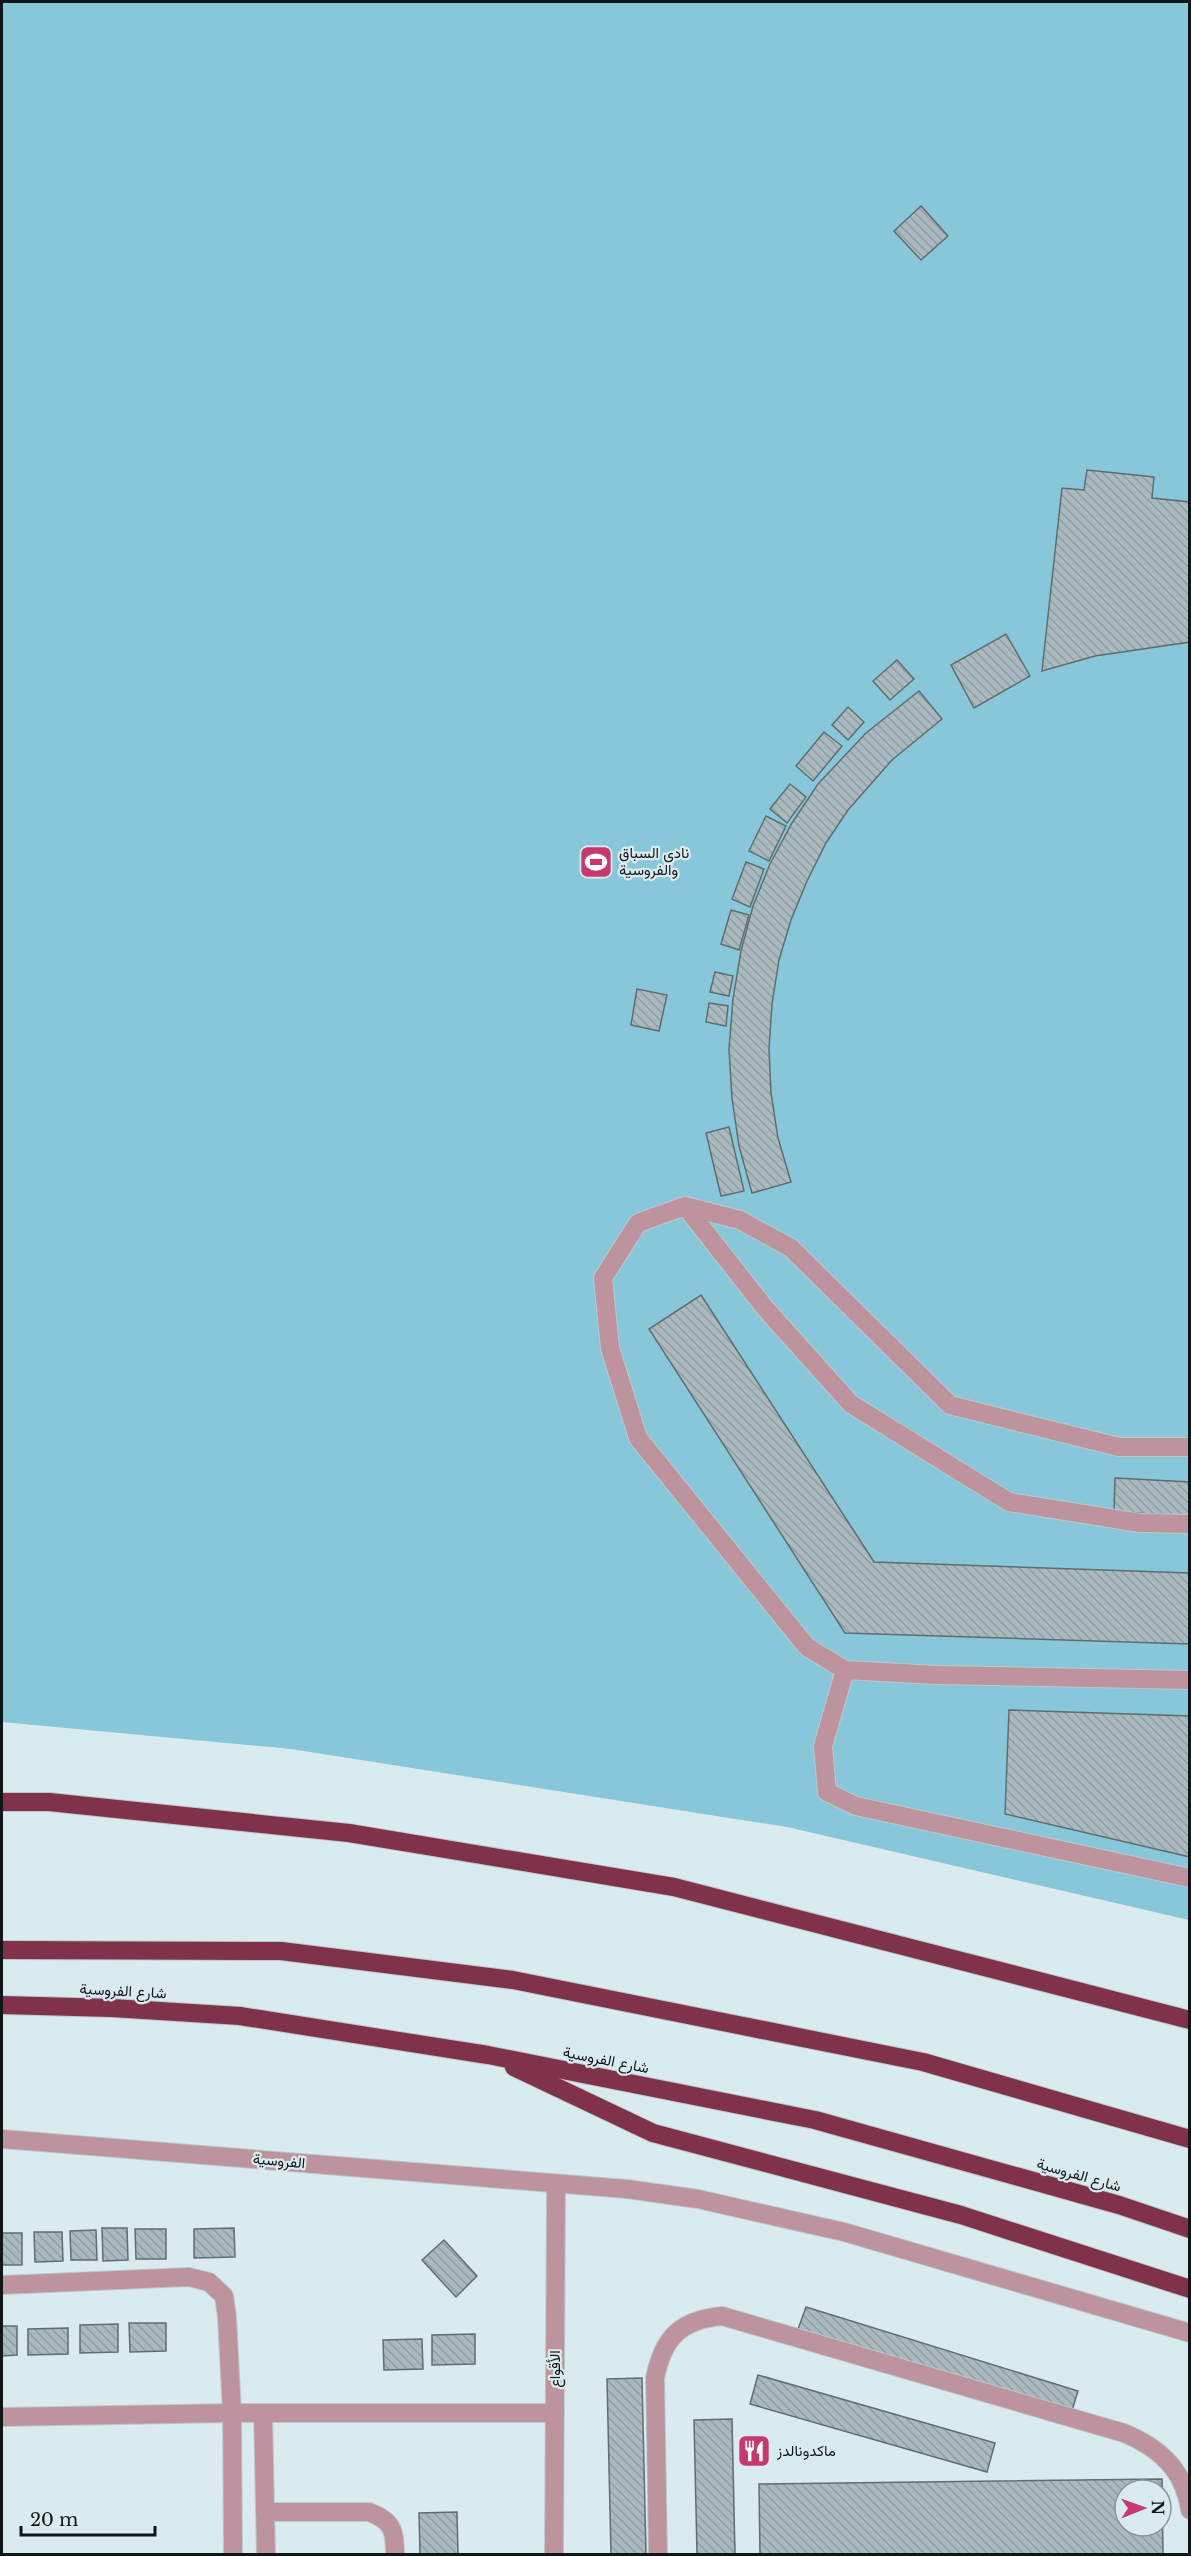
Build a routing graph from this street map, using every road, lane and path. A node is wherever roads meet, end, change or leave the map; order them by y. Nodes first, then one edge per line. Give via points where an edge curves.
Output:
1 (685, 1206) junction
2 (1190, 1447) edge
3 (1190, 1524) edge
4 (845, 1670) junction
5 (1190, 1680) edge
6 (2, 1802) edge
7 (1190, 1878) edge
8 (2, 1950) edge
9 (2, 2005) edge
10 (1190, 2020) edge
11 (488, 2055) junction
12 (2, 2139) edge
13 (1190, 2139) edge
14 (556, 2184) junction
15 (1190, 2229) edge
16 (2, 2284) edge
17 (1190, 2289) edge
18 (1190, 2333) edge
19 (232, 2413) junction
20 (555, 2413) junction
21 (263, 2414) junction
22 (2, 2417) edge
23 (1190, 2510) edge
24 (265, 2512) junction
25 (233, 2554) edge
26 (266, 2554) edge
27 (395, 2554) edge
28 (554, 2554) edge
29 (658, 2554) edge

1 - 2 street via 740,1220 791,1248 950,1405 1119,1447
1 - 3 street via 765,1308 851,1404 1009,1502 1140,1523
1 - 4 street via 638,1223 603,1278 610,1348 639,1437 807,1647
4 - 5 street
4 - 7 street via 823,1746 827,1792 856,1806
6 - 10 highway via 49,1802 349,1833 662,1885
8 - 13 highway via 281,1951 513,1980 923,2062
9 - 11 highway, شارع الفروسية via 240,2016
11 - 15 highway, شارع الفروسية via 815,2120 1119,2205
11 - 17 highway via 653,2133 962,2215
12 - 14 street, الفروسية
14 - 18 street, الفروسية via 627,2189 773,2215
14 - 20 street, الأقواع
16 - 19 street via 189,2277 209,2282 224,2296
19 - 21 street
19 - 22 street
19 - 25 street
20 - 21 street
20 - 28 street, الأقواع
21 - 24 street
23 - 29 street via 1178,2473 1164,2455 1124,2433 722,2316 702,2318 684,2326 668,2340 659,2358 655,2378
24 - 26 street
24 - 27 street via 369,2512 383,2517 392,2528

